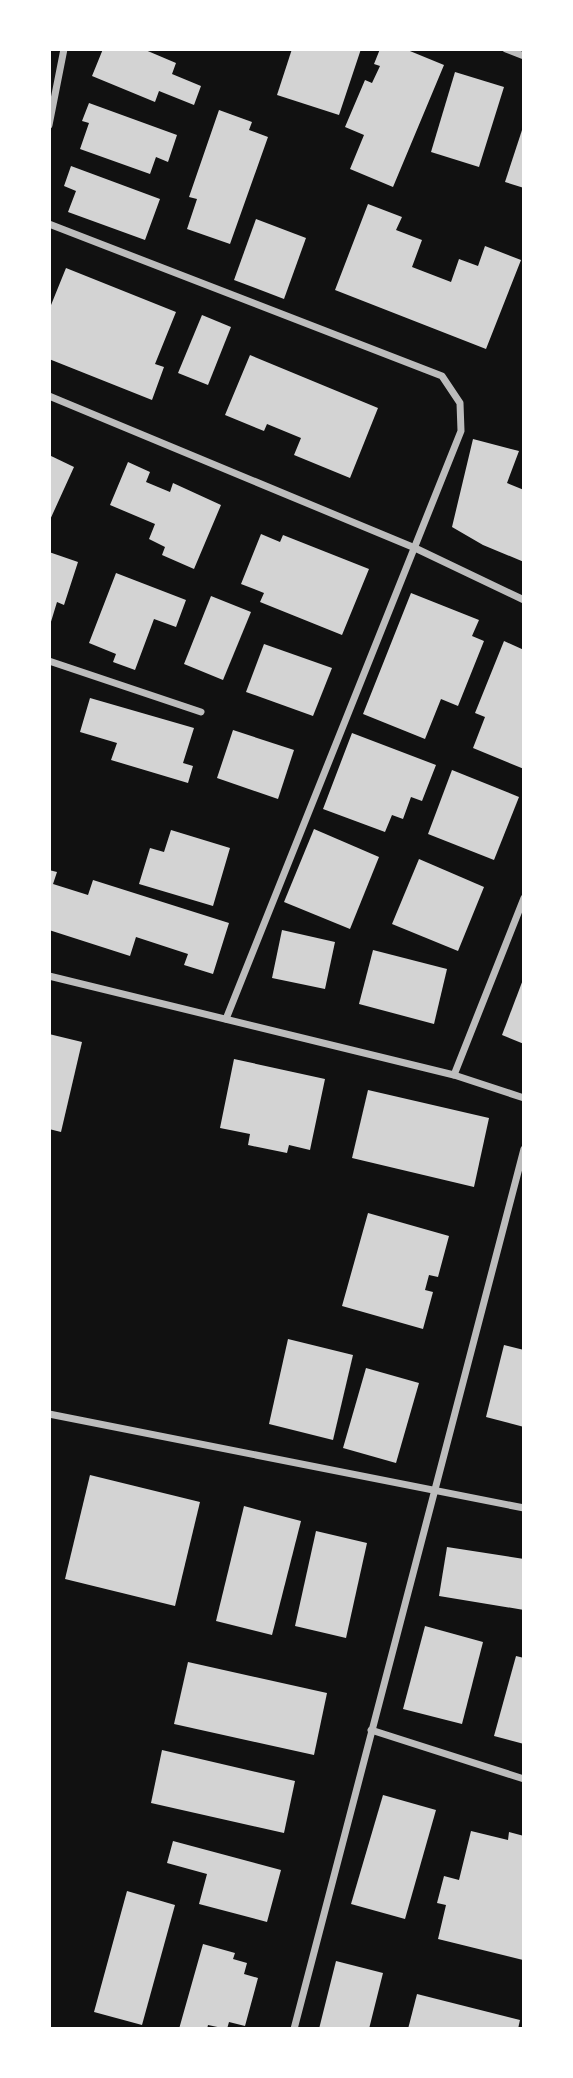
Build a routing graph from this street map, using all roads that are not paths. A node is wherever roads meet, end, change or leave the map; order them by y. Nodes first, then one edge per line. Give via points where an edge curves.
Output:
1 (64, 49) edge
2 (506, 49) edge
3 (524, 56) edge
4 (49, 125) edge
5 (49, 224) edge
6 (49, 396) edge
7 (415, 548) junction
8 (524, 600) edge
9 (49, 661) edge
10 (201, 712) dead end
11 (524, 898) edge
12 (49, 976) edge
13 (226, 1019) junction
14 (454, 1076) junction
15 (524, 1098) edge
16 (524, 1149) edge
17 (49, 1414) edge
18 (435, 1491) junction
19 (524, 1508) edge
20 (371, 1730) junction
21 (524, 1779) edge
22 (294, 2029) edge

1 - 4 street
2 - 3 street
5 - 7 street via 442,376 460,403 461,431
6 - 7 street
7 - 8 street
7 - 13 street
9 - 10 street
11 - 14 street
12 - 13 street
13 - 14 street
14 - 15 street
16 - 18 street
17 - 18 street
18 - 19 street
18 - 20 street
20 - 21 street
20 - 22 street

